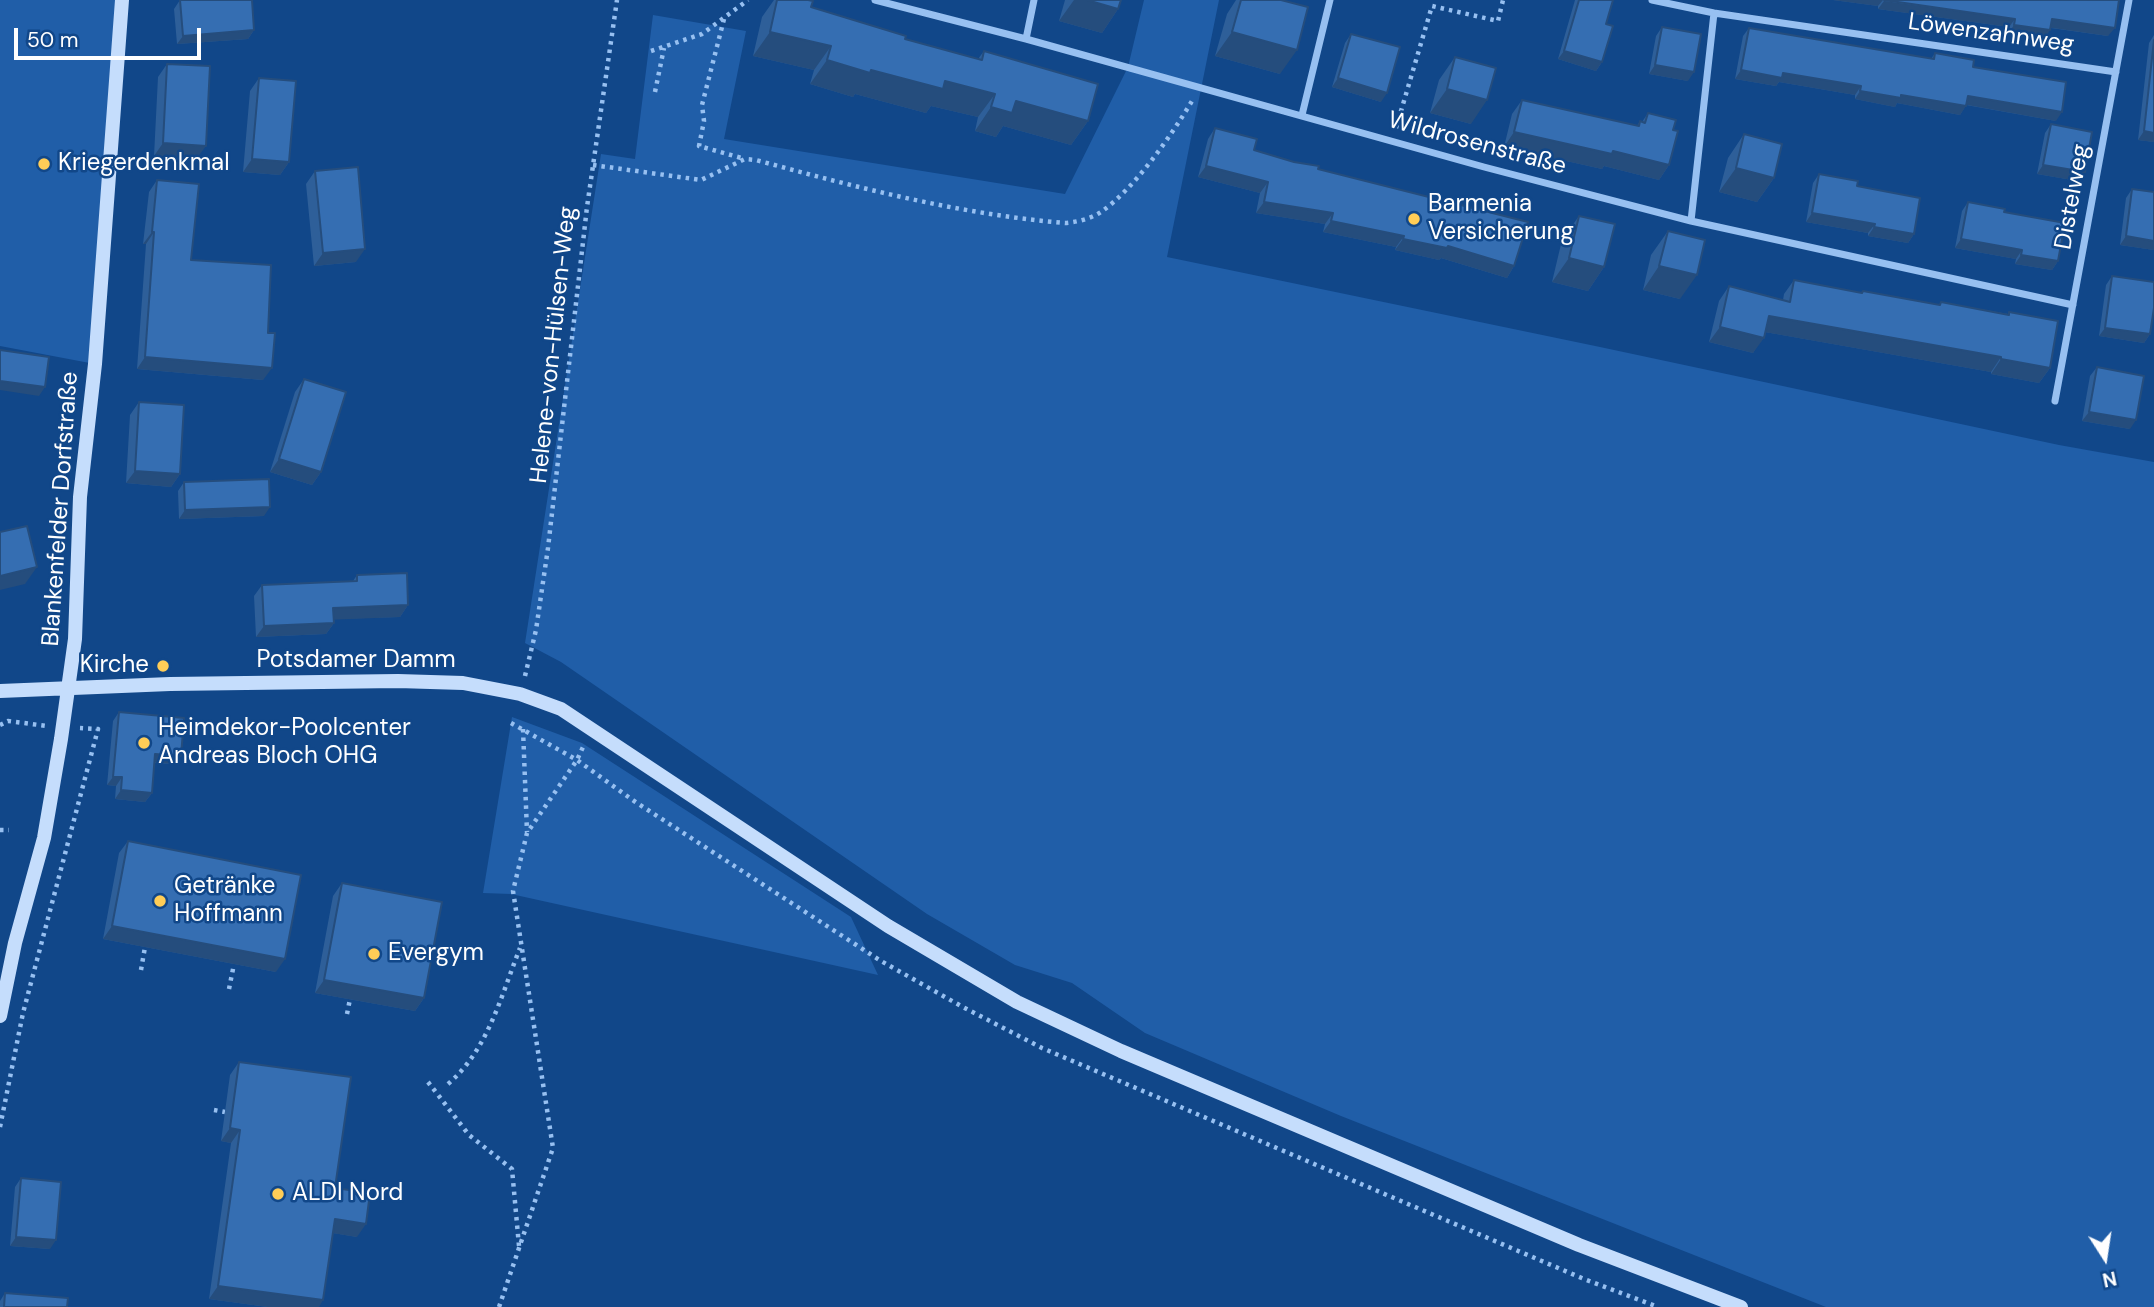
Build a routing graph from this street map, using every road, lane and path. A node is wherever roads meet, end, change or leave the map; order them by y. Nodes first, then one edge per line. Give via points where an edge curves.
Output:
1 (122, 0) edge
2 (617, 0) edge
3 (748, 0) edge
4 (875, 0) edge
5 (1034, 0) edge
6 (1330, 0) edge
7 (1503, 0) edge
8 (1652, 0) edge
9 (2129, 0) edge
10 (1714, 13) junction
11 (724, 19) junction
12 (1026, 39) junction
13 (664, 47) junction
14 (651, 51) dead end
15 (2116, 72) junction
16 (1200, 88) junction
17 (654, 92) dead end
18 (1302, 115) junction
19 (1392, 140) junction
20 (745, 159) junction
21 (593, 164) junction
22 (1691, 221) junction
23 (2073, 305) junction
24 (2055, 401) dead end
25 (68, 688) junction
26 (0, 691) edge
27 (520, 694) junction
28 (0, 725) edge
29 (63, 727) junction
30 (98, 729) dead end
31 (523, 729) dead end
32 (591, 729) junction
33 (0, 830) edge
34 (9, 830) dead end
35 (527, 833) junction
36 (521, 946) junction
37 (145, 947) edge
38 (234, 964) edge
39 (141, 971) dead end
40 (229, 989) dead end
41 (350, 999) edge
42 (347, 1014) dead end
43 (0, 1016) edge
44 (428, 1082) dead end
45 (448, 1084) dead end
46 (214, 1110) dead end
47 (225, 1112) dead end
48 (0, 1127) edge
49 (520, 1250) junction
50 (499, 1307) edge
51 (1741, 1307) edge

1 - 25 main road, Blankenfelder Dorfstraße
2 - 21 path, Helene-von-Hülsen-Weg
3 - 11 path
4 - 12 street, Wildrosenstraße
5 - 12 street
6 - 18 street
7 - 19 path via 1498,20 1432,6
8 - 10 street, Löwenzahnweg
9 - 15 street, Distelweg
10 - 15 street, Löwenzahnweg
10 - 22 street
11 - 13 path via 702,34
11 - 20 path via 702,105 699,146
12 - 16 street, Wildrosenstraße
13 - 14 path
13 - 17 path
15 - 23 street, Distelweg
16 - 18 street, Wildrosenstraße
16 - 20 path via 1169,140 1125,189 1101,212 1080,221 960,211
18 - 19 street, Wildrosenstraße
19 - 22 street, Wildrosenstraße
20 - 21 path via 701,180
21 - 27 path, Helene-von-Hülsen-Weg via 537,630
22 - 23 street, Wildrosenstraße
23 - 24 street, Distelweg
25 - 26 main road, Potsdamer Damm
25 - 27 main road, Potsdamer Damm via 398,681 463,683
25 - 29 main road, Blankenfelder Dorfstraße
27 - 32 main road, Potsdamer Damm via 561,709
28 - 29 path via 8,721
29 - 43 main road, Blankenfelder Dorfstraße via 44,838
30 - 48 path via 23,1013
31 - 35 path
32 - 35 path via 577,760
32 - 51 main road, Potsdamer Damm via 878,920 1017,1002 1121,1051 1579,1245
33 - 34 path
35 - 36 path via 513,891
36 - 45 path via 481,1046
36 - 49 path via 553,1148
37 - 39 path
38 - 40 path
41 - 42 path
44 - 49 path via 470,1135 512,1169
46 - 47 path
49 - 50 path

